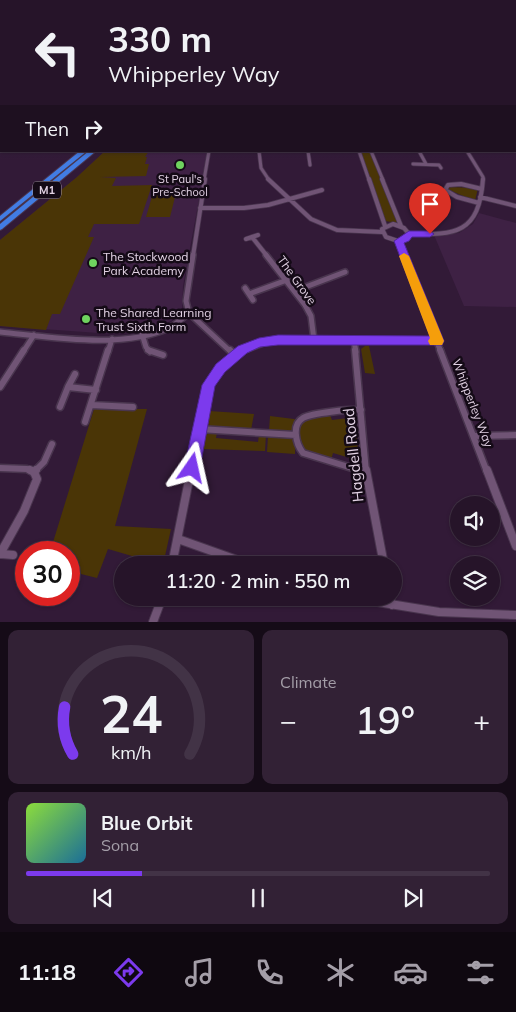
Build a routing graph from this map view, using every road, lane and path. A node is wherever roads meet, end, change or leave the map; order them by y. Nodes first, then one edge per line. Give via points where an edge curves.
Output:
1 (83, 152) edge
2 (92, 152) edge
3 (209, 152) edge
4 (259, 152) edge
5 (308, 152) edge
6 (359, 152) edge
7 (372, 152) edge
8 (420, 152) edge
9 (469, 152) edge
10 (413, 164) dead end
11 (426, 164) junction
12 (310, 165) dead end
13 (441, 168) dead end
14 (482, 189) junction
15 (322, 190) dead end
16 (480, 197) junction
17 (289, 200) junction
18 (479, 203) junction
19 (516, 206) edge
20 (200, 208) junction
21 (0, 219) edge
22 (385, 226) junction
23 (401, 226) junction
24 (0, 228) edge
25 (382, 232) junction
26 (409, 234) junction
27 (246, 238) dead end
28 (398, 241) junction
29 (345, 272) dead end
30 (287, 280) junction
31 (245, 288) dead end
32 (295, 291) junction
33 (249, 294) junction
34 (253, 300) dead end
35 (189, 313) junction
36 (0, 332) edge
37 (142, 334) junction
38 (34, 335) junction
39 (112, 339) junction
40 (314, 340) junction
41 (354, 341) junction
42 (438, 341) junction
43 (163, 355) dead end
44 (235, 355) junction
45 (75, 374) dead end
46 (0, 387) edge
47 (68, 387) junction
48 (96, 390) junction
49 (91, 405) junction
50 (60, 407) dead end
51 (133, 407) dead end
52 (362, 410) junction
53 (85, 422) dead end
54 (199, 429) junction
55 (296, 435) junction
56 (516, 435) edge
57 (474, 436) junction
58 (52, 444) dead end
59 (0, 468) edge
60 (34, 472) junction
61 (366, 472) junction
62 (178, 539) junction
63 (516, 546) edge
64 (0, 554) edge
65 (13, 554) dead end
66 (174, 556) edge
67 (226, 556) edge
68 (382, 556) edge
69 (402, 604) edge
70 (159, 606) edge
71 (516, 615) edge
72 (153, 622) edge

1 - 21 highway, M1
2 - 24 highway, M1
3 - 20 street
4 - 17 street via 264,174
5 - 12 street
6 - 22 street
7 - 23 street
8 - 11 street
9 - 14 street via 480,168
10 - 11 street
11 - 13 street
14 - 16 street
14 - 18 street via 455,184 448,185 445,190
15 - 17 street
16 - 18 street
16 - 19 street
17 - 20 street via 244,208
17 - 25 street via 311,220 327,227
18 - 26 street via 470,225 460,230
20 - 35 street via 186,301
22 - 23 street
22 - 25 street
23 - 26 street
25 - 28 street
26 - 28 street
27 - 30 street, The Grove via 255,236
28 - 42 street, Whipperley Way
29 - 32 street
30 - 32 street, The Grove
30 - 33 street
31 - 33 street
32 - 40 street, The Grove via 308,309
33 - 34 street
35 - 37 street via 172,326
35 - 44 street
36 - 38 street
37 - 39 street
37 - 43 street via 147,351
38 - 39 street
38 - 46 street
39 - 48 street
40 - 41 street
40 - 44 street via 268,341 253,344
41 - 42 street
41 - 52 street, Hagdell Road
42 - 57 street, Whipperley Way
44 - 54 street via 215,374 209,385
45 - 47 street
47 - 48 street
47 - 50 street
48 - 49 street
49 - 51 street
49 - 53 street
52 - 55 street via 305,417 297,423
52 - 61 street, Hagdell Road
54 - 55 street
54 - 62 street
55 - 61 street via 303,454
56 - 57 street
57 - 63 street, Whipperley Way
58 - 60 street via 44,462
59 - 60 street
60 - 64 street via 36,484
61 - 68 street, Hagdell Road
62 - 66 street
62 - 67 street
64 - 65 street
69 - 71 street via 439,612
70 - 72 street

